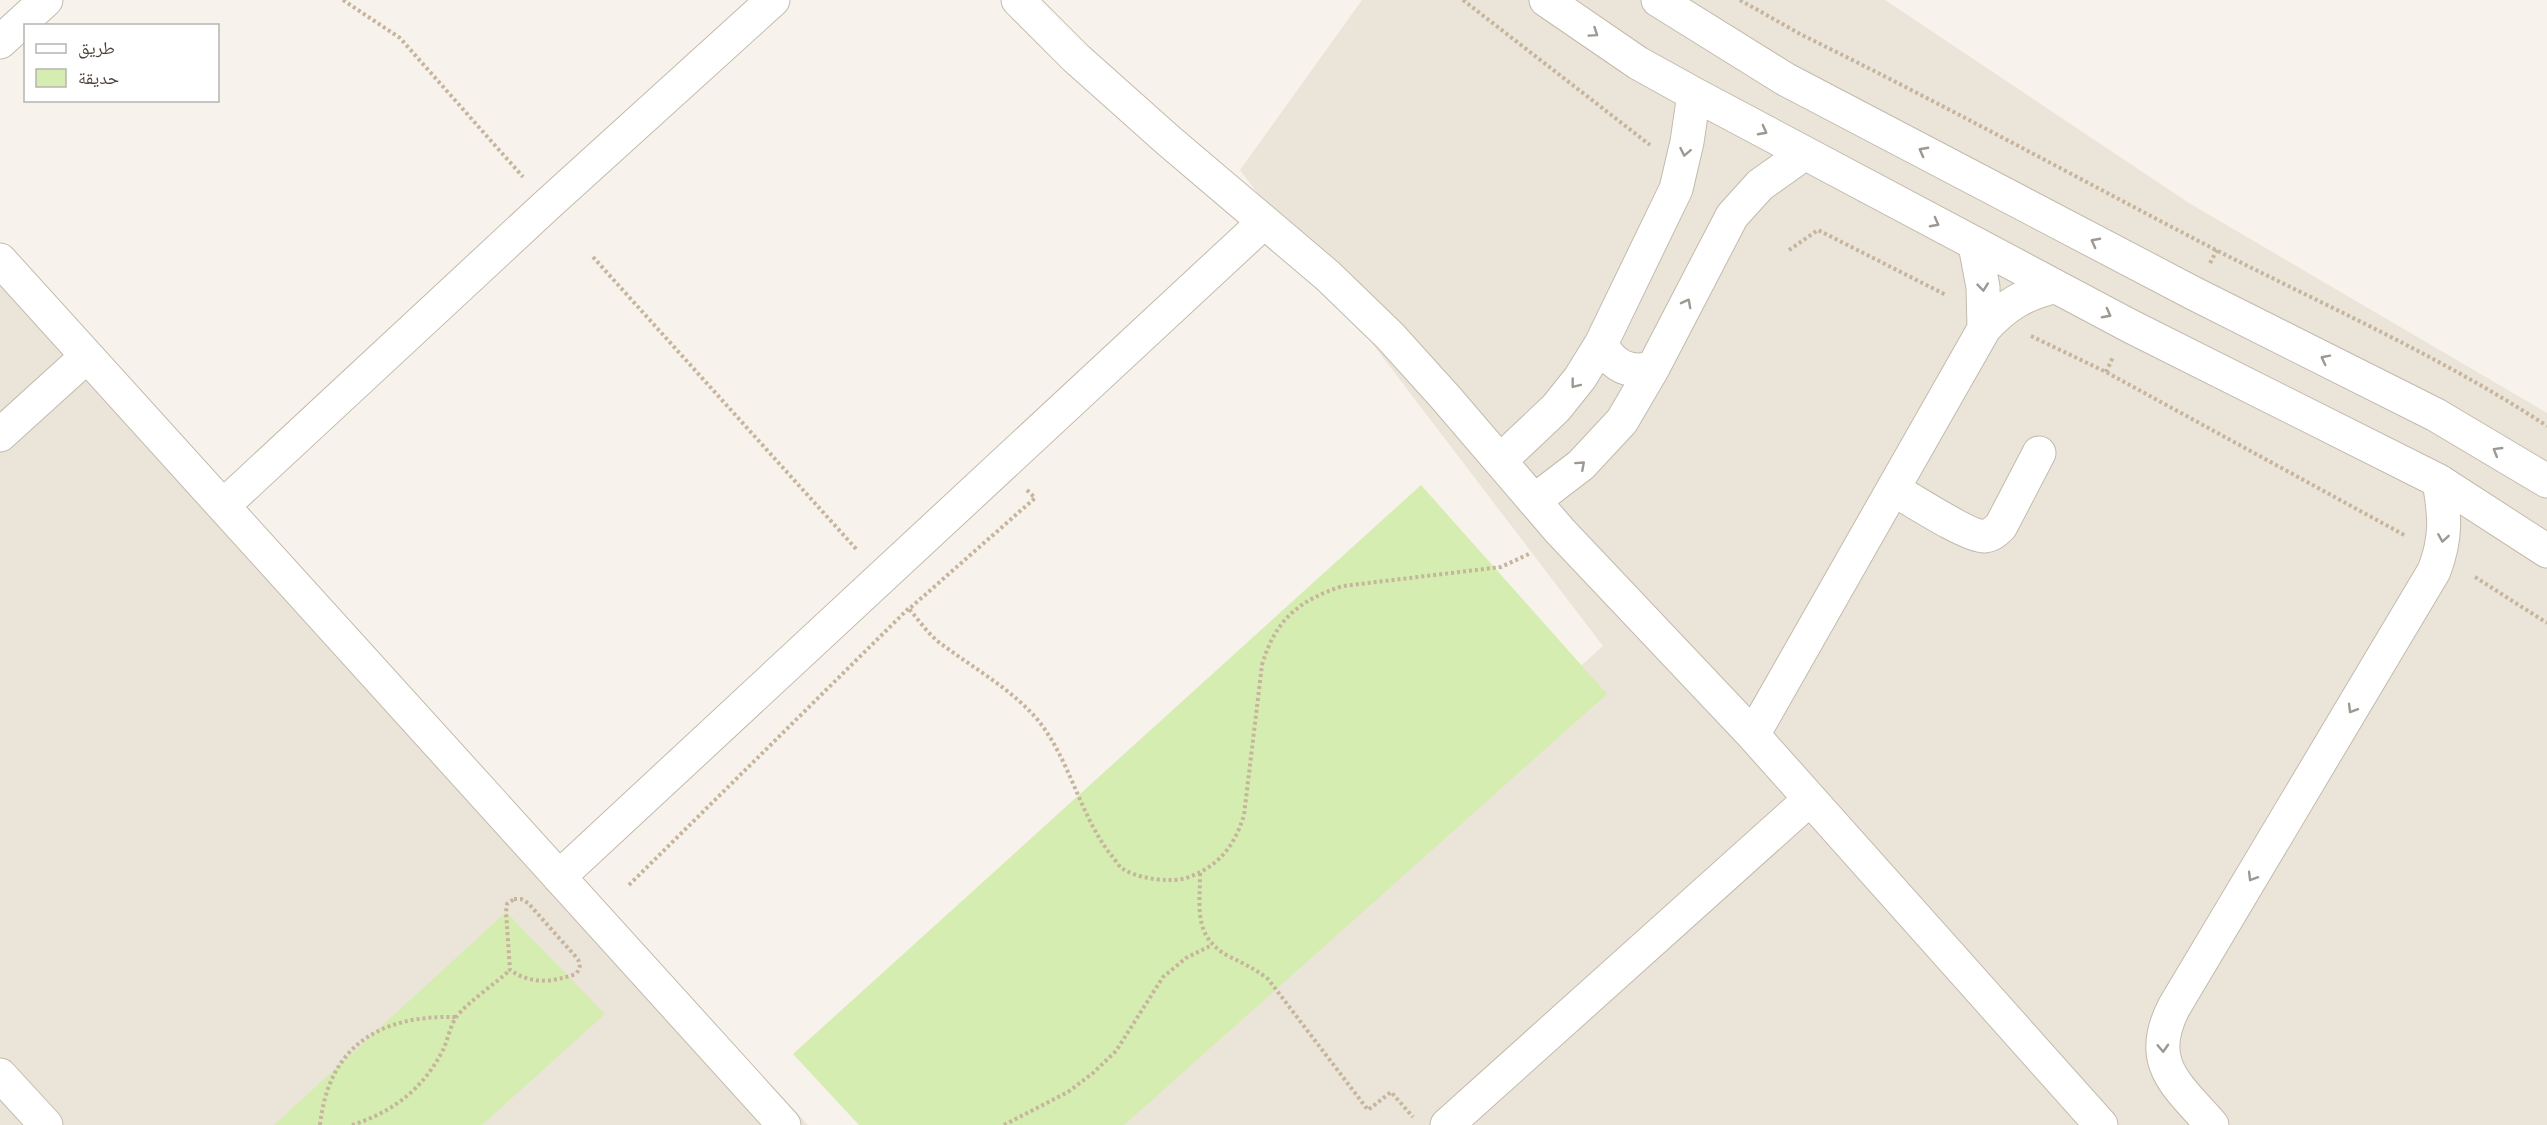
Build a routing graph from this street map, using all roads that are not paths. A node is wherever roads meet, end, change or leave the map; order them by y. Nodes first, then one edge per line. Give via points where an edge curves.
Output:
1 (46, 0) edge
2 (773, 0) edge
3 (1018, 0) edge
4 (1546, 0) edge
5 (1658, 0) edge
6 (0, 42) edge
7 (1694, 94) junction
8 (1805, 153) junction
9 (1264, 222) junction
10 (1975, 245) junction
11 (0, 260) edge
12 (2054, 287) junction
13 (1984, 329) junction
14 (1601, 344) junction
15 (86, 357) junction
16 (1653, 368) junction
17 (0, 435) edge
18 (2039, 453) dead end
19 (1500, 461) junction
20 (2439, 481) junction
21 (2547, 481) edge
22 (1893, 489) junction
23 (1534, 501) junction
24 (223, 506) junction
25 (2547, 551) edge
26 (1753, 735) junction
27 (1810, 799) junction
28 (559, 877) junction
29 (0, 1075) edge
30 (45, 1125) edge
31 (784, 1125) edge
32 (1447, 1125) edge
33 (2101, 1125) edge
34 (2212, 1125) edge

1 - 6 street
2 - 24 street
3 - 9 street via 1076,58
4 -> 7 street via 1638,63
21 -> 5 street via 2436,416 1785,79
7 -> 8 street
7 -> 14 street via 1676,189
8 -> 10 street
16 -> 8 street via 1732,216 1760,185
9 - 19 street via 1390,336
9 - 28 street
10 - 12 street
10 -> 13 street via 1983,287
11 - 15 street
12 - 13 street via 2015,301
12 -> 20 street
13 - 22 street
14 - 16 street via 1613,362 1622,367 1632,371
14 -> 19 street via 1556,408
15 - 17 street
15 - 24 street
23 -> 16 street via 1602,444 1622,421
18 - 22 street via 2001,526 1986,536 1968,531
19 - 23 street
20 - 25 street
20 -> 34 street via 2446,517 2434,571 2164,1028 2162,1052 2169,1074
22 - 26 street
23 - 26 street
24 - 28 street
26 - 27 street
27 - 32 street
27 - 33 street
28 - 31 street
29 - 30 street

